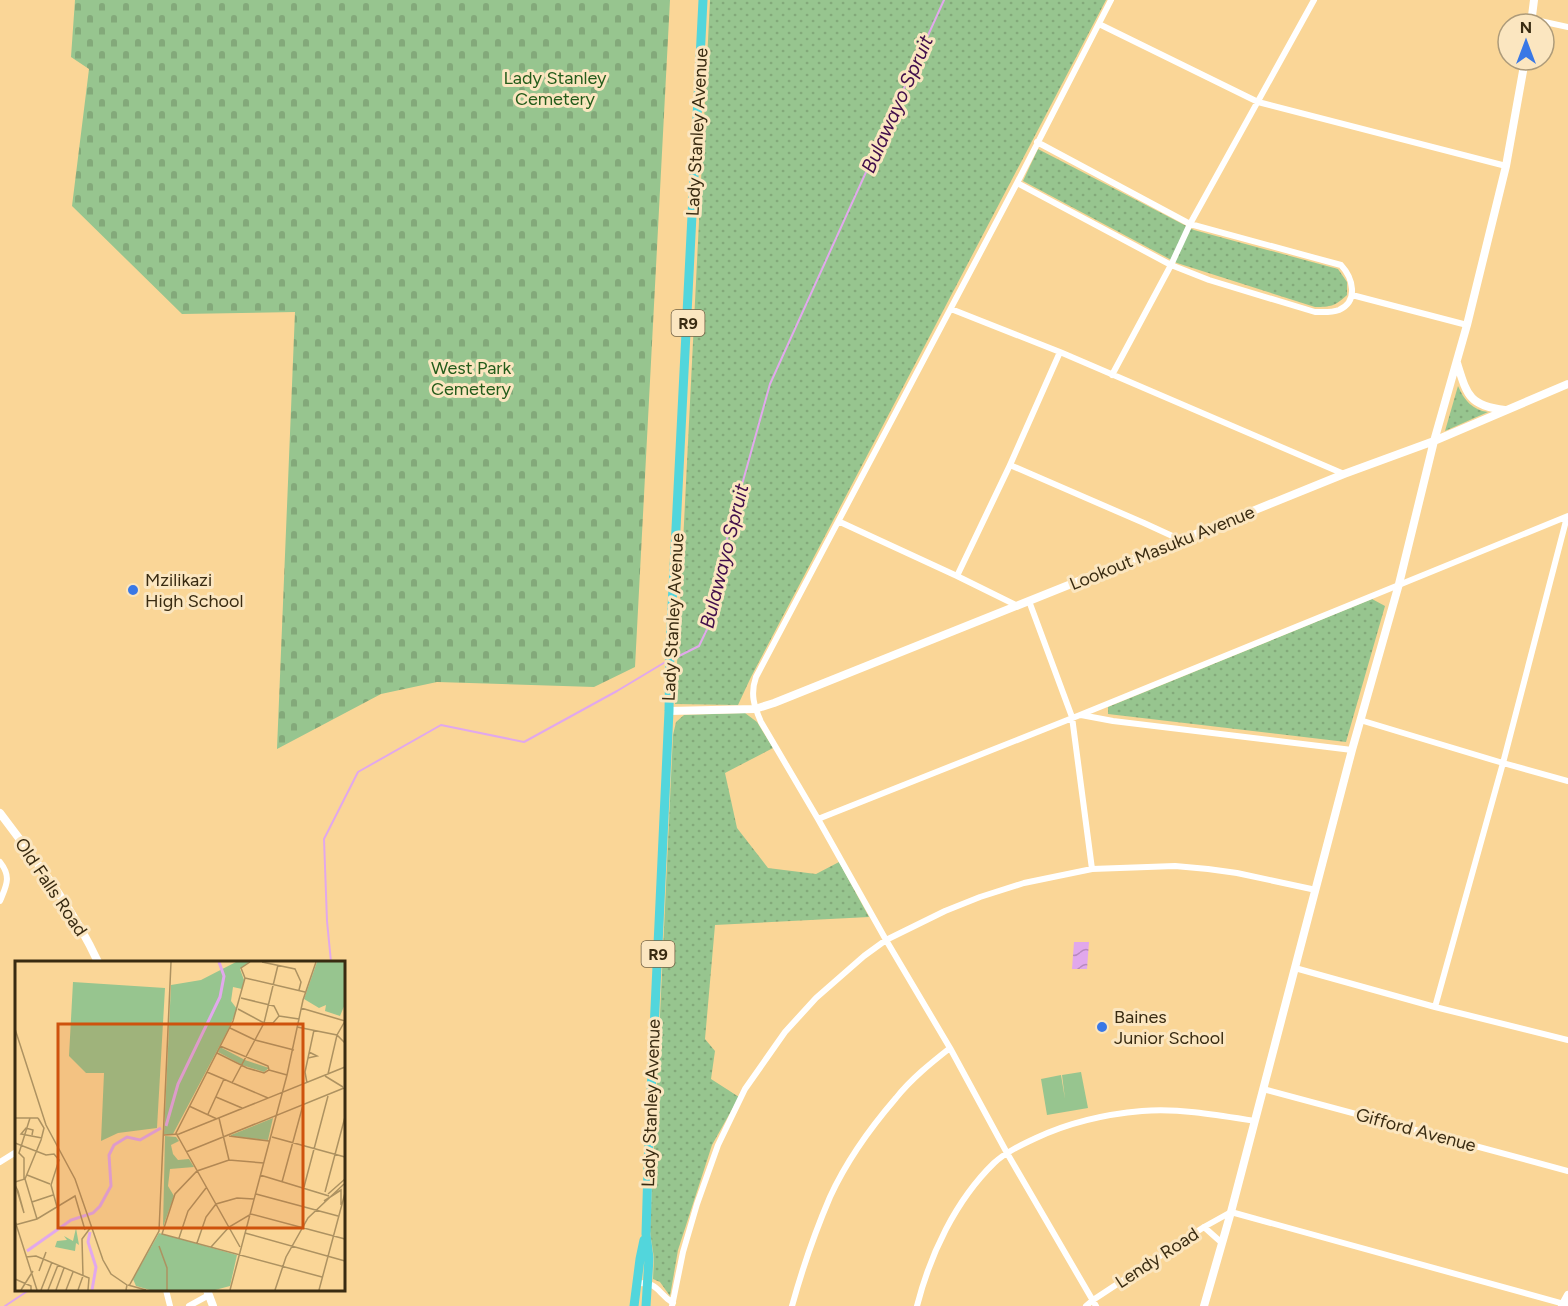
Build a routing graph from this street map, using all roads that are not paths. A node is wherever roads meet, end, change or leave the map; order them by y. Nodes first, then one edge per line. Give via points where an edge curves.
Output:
1 (703, 0) edge
2 (1110, 0) edge
3 (1314, 0) edge
4 (1099, 24) junction
5 (1522, 72) edge
6 (1258, 102) junction
7 (1037, 142) junction
8 (1506, 166) junction
9 (1017, 183) junction
10 (1190, 224) junction
11 (1171, 265) junction
12 (1352, 295) junction
13 (951, 309) junction
14 (1467, 325) junction
15 (1060, 352) junction
16 (1456, 363) junction
17 (1112, 375) junction
18 (1568, 384) edge
19 (1507, 410) junction
20 (1434, 441) junction
21 (1010, 465) junction
22 (1344, 474) junction
23 (1567, 516) edge
24 (840, 522) junction
25 (1180, 540) junction
26 (957, 576) junction
27 (1398, 584) junction
28 (1029, 601) junction
29 (1018, 606) junction
30 (754, 708) junction
31 (669, 711) junction
32 (1080, 715) junction
33 (1072, 717) junction
34 (1360, 720) junction
35 (1352, 750) junction
36 (1503, 763) junction
37 (1568, 781) edge
38 (0, 813) edge
39 (818, 819) junction
40 (0, 862) edge
41 (1092, 869) junction
42 (1316, 890) junction
43 (0, 901) edge
44 (886, 940) junction
45 (97, 961) edge
46 (1295, 968) junction
47 (1435, 1007) junction
48 (1568, 1040) edge
49 (950, 1048) junction
50 (1263, 1089) junction
51 (1255, 1121) junction
52 (15, 1153) edge
53 (1007, 1153) junction
54 (0, 1162) edge
55 (1568, 1171) edge
56 (1231, 1212) junction
57 (1204, 1227) junction
58 (646, 1234) junction
59 (1222, 1243) junction
60 (637, 1283) junction
61 (647, 1283) junction
62 (166, 1291) edge
63 (208, 1292) edge
64 (1568, 1295) edge
65 (1094, 1303) edge
66 (673, 1305) edge
67 (1564, 1305) edge
68 (170, 1306) edge
69 (189, 1306) edge
70 (213, 1306) edge
71 (634, 1306) edge
72 (646, 1306) edge
73 (792, 1306) edge
74 (917, 1306) edge
75 (1086, 1306) edge
76 (1204, 1306) edge

1 - 31 highway, Lady Stanley Avenue / R9
2 - 4 street
3 - 6 street
4 - 6 street
4 - 7 street
5 - 8 street
6 - 8 street
6 - 10 street
7 - 9 street
7 - 10 street
8 - 14 street
9 - 11 street
9 - 13 street
10 - 11 street
10 - 12 street via 1341,265 1351,279
11 - 12 street via 1315,312 1340,310
11 - 17 street
12 - 14 street
13 - 15 street
13 - 24 street
14 - 16 street
15 - 17 street
15 - 21 street
16 - 19 street via 1475,401 1485,407
16 - 20 street
17 - 22 street
18 - 19 street, Lookout Masuku Avenue
19 - 20 street, Lookout Masuku Avenue
20 - 22 street, Lookout Masuku Avenue
20 - 27 street
21 - 25 street
21 - 26 street
22 - 25 street, Lookout Masuku Avenue
23 - 27 street
23 - 36 street
24 - 26 street
24 - 30 street via 756,677
25 - 28 street, Lookout Masuku Avenue
26 - 29 street
27 - 32 street
27 - 34 street
28 - 29 street, Lookout Masuku Avenue
28 - 33 street
29 - 30 street, Lookout Masuku Avenue
30 - 31 street, Lookout Masuku Avenue
30 - 39 street
31 - 58 highway, Lady Stanley Avenue / R9
32 - 33 street
32 - 35 street
33 - 39 street
33 - 41 street
34 - 35 street
34 - 36 street
35 - 42 street
36 - 37 street
36 - 47 street
38 - 45 street, Old Falls Road via 61,897
39 - 44 street
40 - 43 street via 7,881
41 - 42 street via 1197,868
41 - 44 street via 980,897
42 - 46 street
44 - 49 street
44 - 66 street via 816,998 785,1032 746,1089 718,1145 697,1204 682,1252
46 - 47 street
46 - 50 street
47 - 48 street
49 - 53 street
49 - 73 street via 897,1096 859,1146 831,1196
50 - 51 street
50 - 55 street, Gifford Avenue
51 - 53 street via 1216,1114 1142,1111 1078,1123
51 - 56 street
52 - 54 street
53 - 65 street
53 - 74 street via 960,1205 926,1274
56 - 57 street, Lendy Road
56 - 59 street
56 - 67 street
57 - 59 street
57 - 65 street, Lendy Road
58 - 60 highway, Lady Stanley Avenue / R9
58 - 61 highway, Lady Stanley Avenue / R9
59 - 76 street
60 - 61 street
60 - 71 highway, Lady Stanley Avenue / R9
61 - 66 street
61 - 72 highway, Lady Stanley Avenue / R9
62 - 68 street
63 - 69 street
63 - 70 street
64 - 67 street
65 - 75 street, Lendy Road

